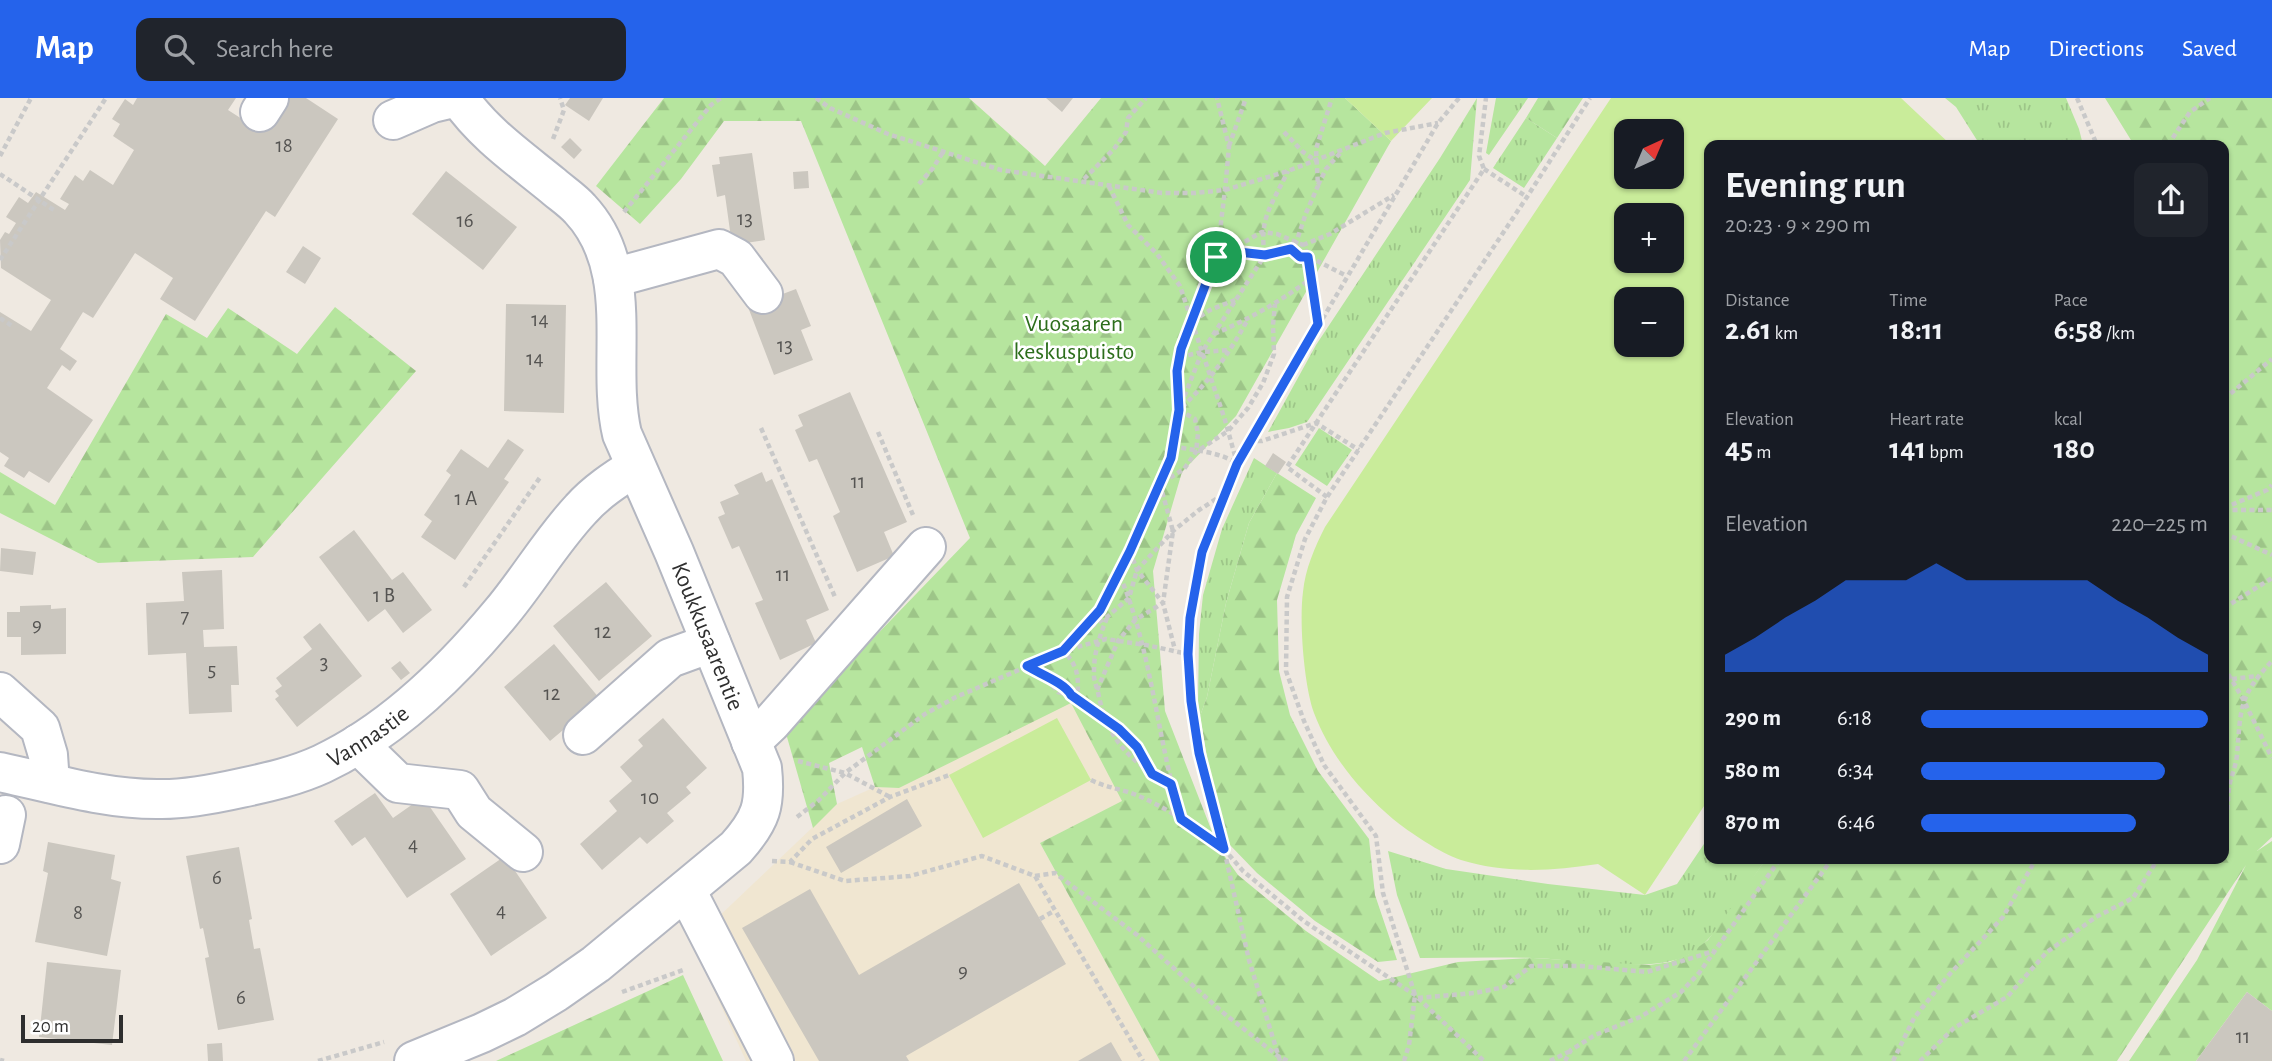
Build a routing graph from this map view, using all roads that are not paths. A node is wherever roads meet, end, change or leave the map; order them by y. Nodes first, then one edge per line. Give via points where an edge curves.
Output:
1 (453, 98) edge
2 (459, 98) edge
3 (393, 120) dead end
4 (613, 278) junction
5 (763, 295) dead end
6 (635, 467) junction
7 (926, 547) road end
8 (711, 643) junction
9 (0, 692) edge
10 (583, 735) dead end
11 (751, 742) junction
12 (358, 744) junction
13 (0, 772) edge
14 (50, 783) junction
15 (523, 852) dead end
16 (686, 890) junction
17 (404, 1050) edge
18 (774, 1061) edge

1 - 3 street
2 - 4 street, Koukkusaarentie via 472,118 580,209 599,236
4 - 5 street via 719,249 736,258
4 - 6 street, Koukkusaarentie via 618,415
6 - 8 street, Koukkusaarentie
6 - 12 street, Vannastie via 579,510 507,606 450,670
7 - 11 street
8 - 10 street via 670,658
8 - 11 street, Koukkusaarentie
9 - 14 street via 40,727
11 - 16 street, Koukkusaarentie via 762,768 765,793 761,809 736,848
12 - 14 street, Vannastie via 280,780 219,793 158,800
12 - 15 street via 398,783 460,790 474,812
13 - 14 street, Vannastie
16 - 17 street, Koukkusaarentie via 556,992 493,1027
16 - 18 street

